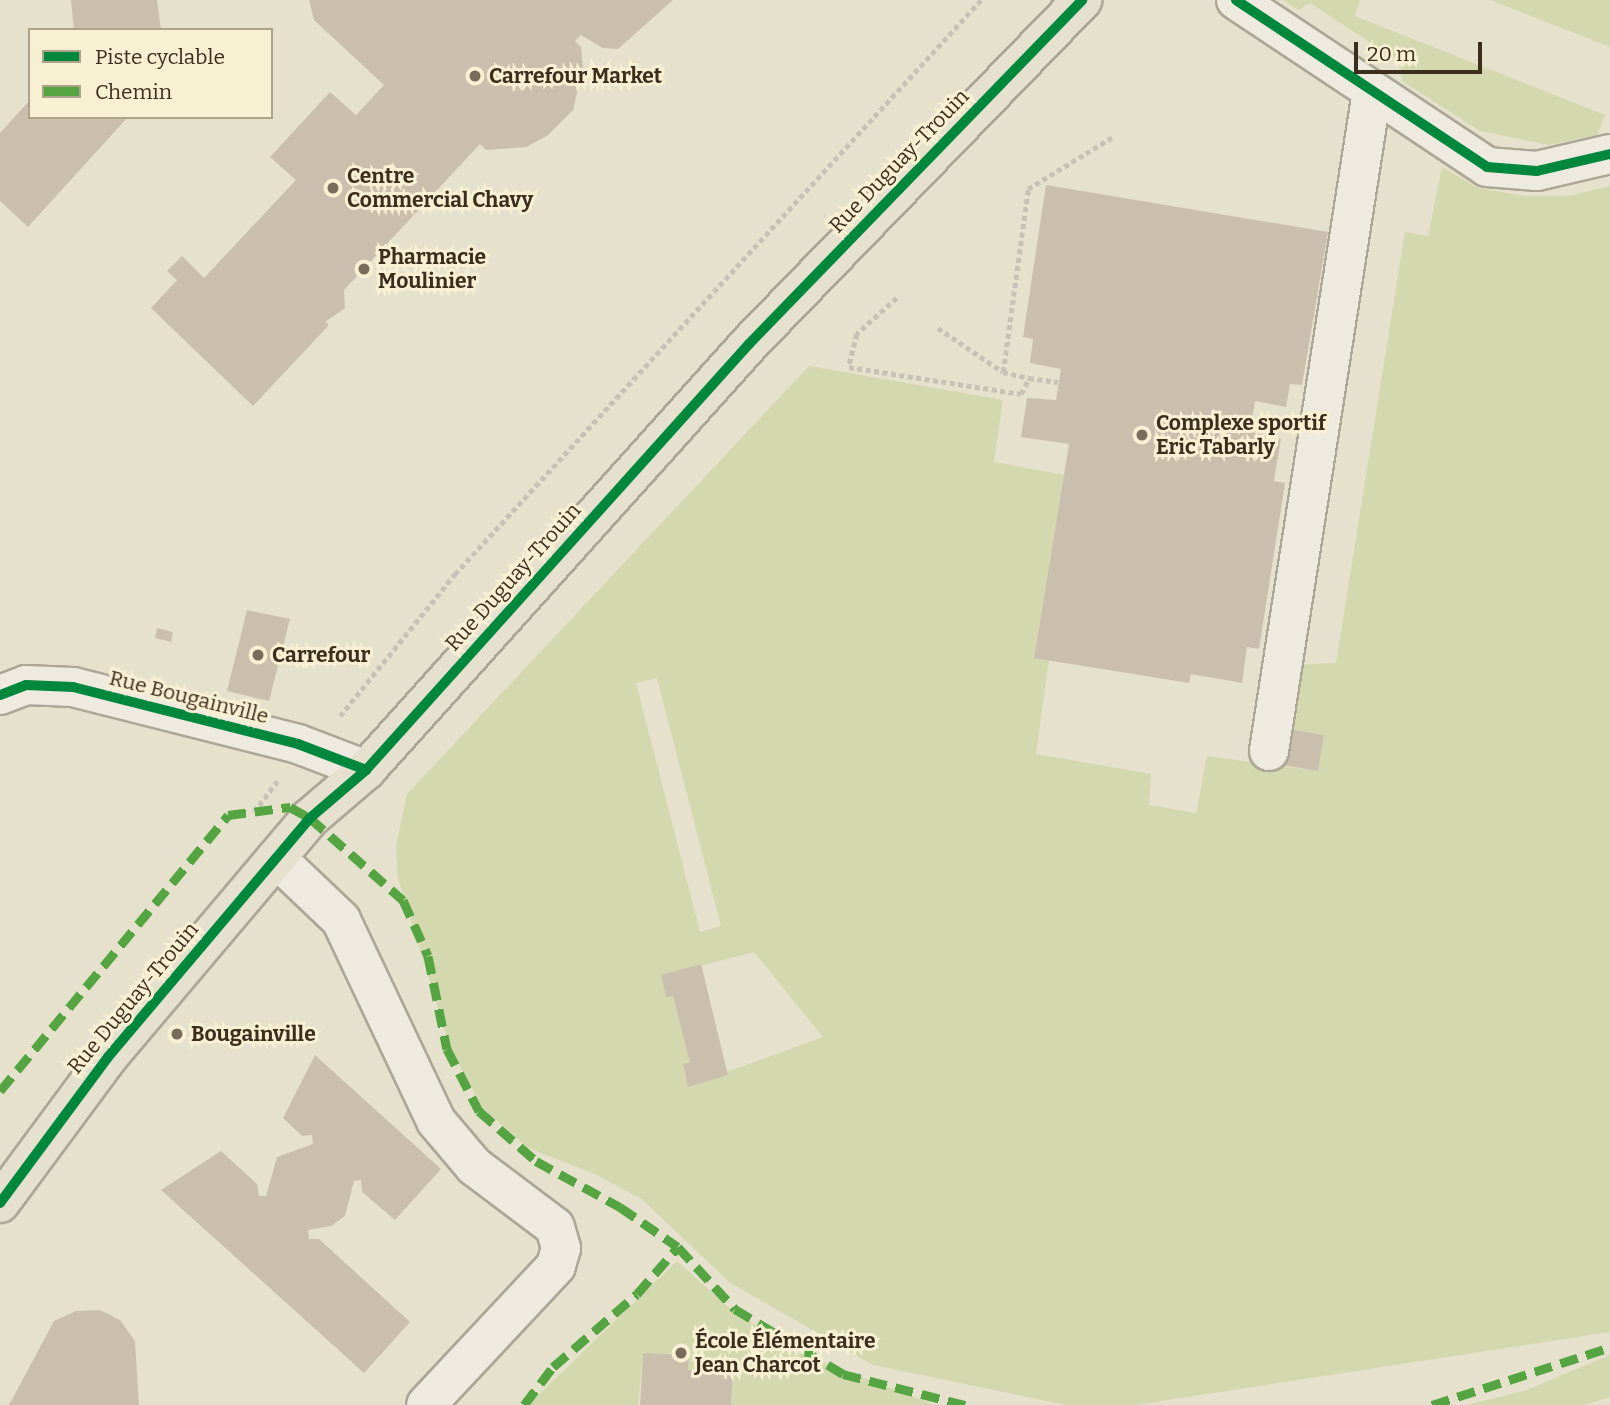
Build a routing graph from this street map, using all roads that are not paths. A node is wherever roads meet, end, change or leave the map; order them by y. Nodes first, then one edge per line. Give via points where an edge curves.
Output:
1 (1082, 0) edge
2 (1236, 0) edge
3 (1372, 92) junction
4 (1610, 154) edge
5 (0, 695) edge
6 (1269, 751) dead end
7 (366, 770) junction
8 (276, 858) junction
9 (0, 1203) edge
10 (426, 1405) edge

1 - 7 main road, Rue Duguay-Trouin via 749,344
2 - 3 street
3 - 4 street via 1488,167 1537,171
3 - 6 street
5 - 7 street, Rue Bougainville via 26,685 73,687 298,744
7 - 8 main road, Rue Duguay-Trouin via 310,818
8 - 9 main road, Rue Duguay-Trouin via 108,1057
8 - 10 street via 341,920 436,1121 474,1166 555,1227 561,1248 556,1266

